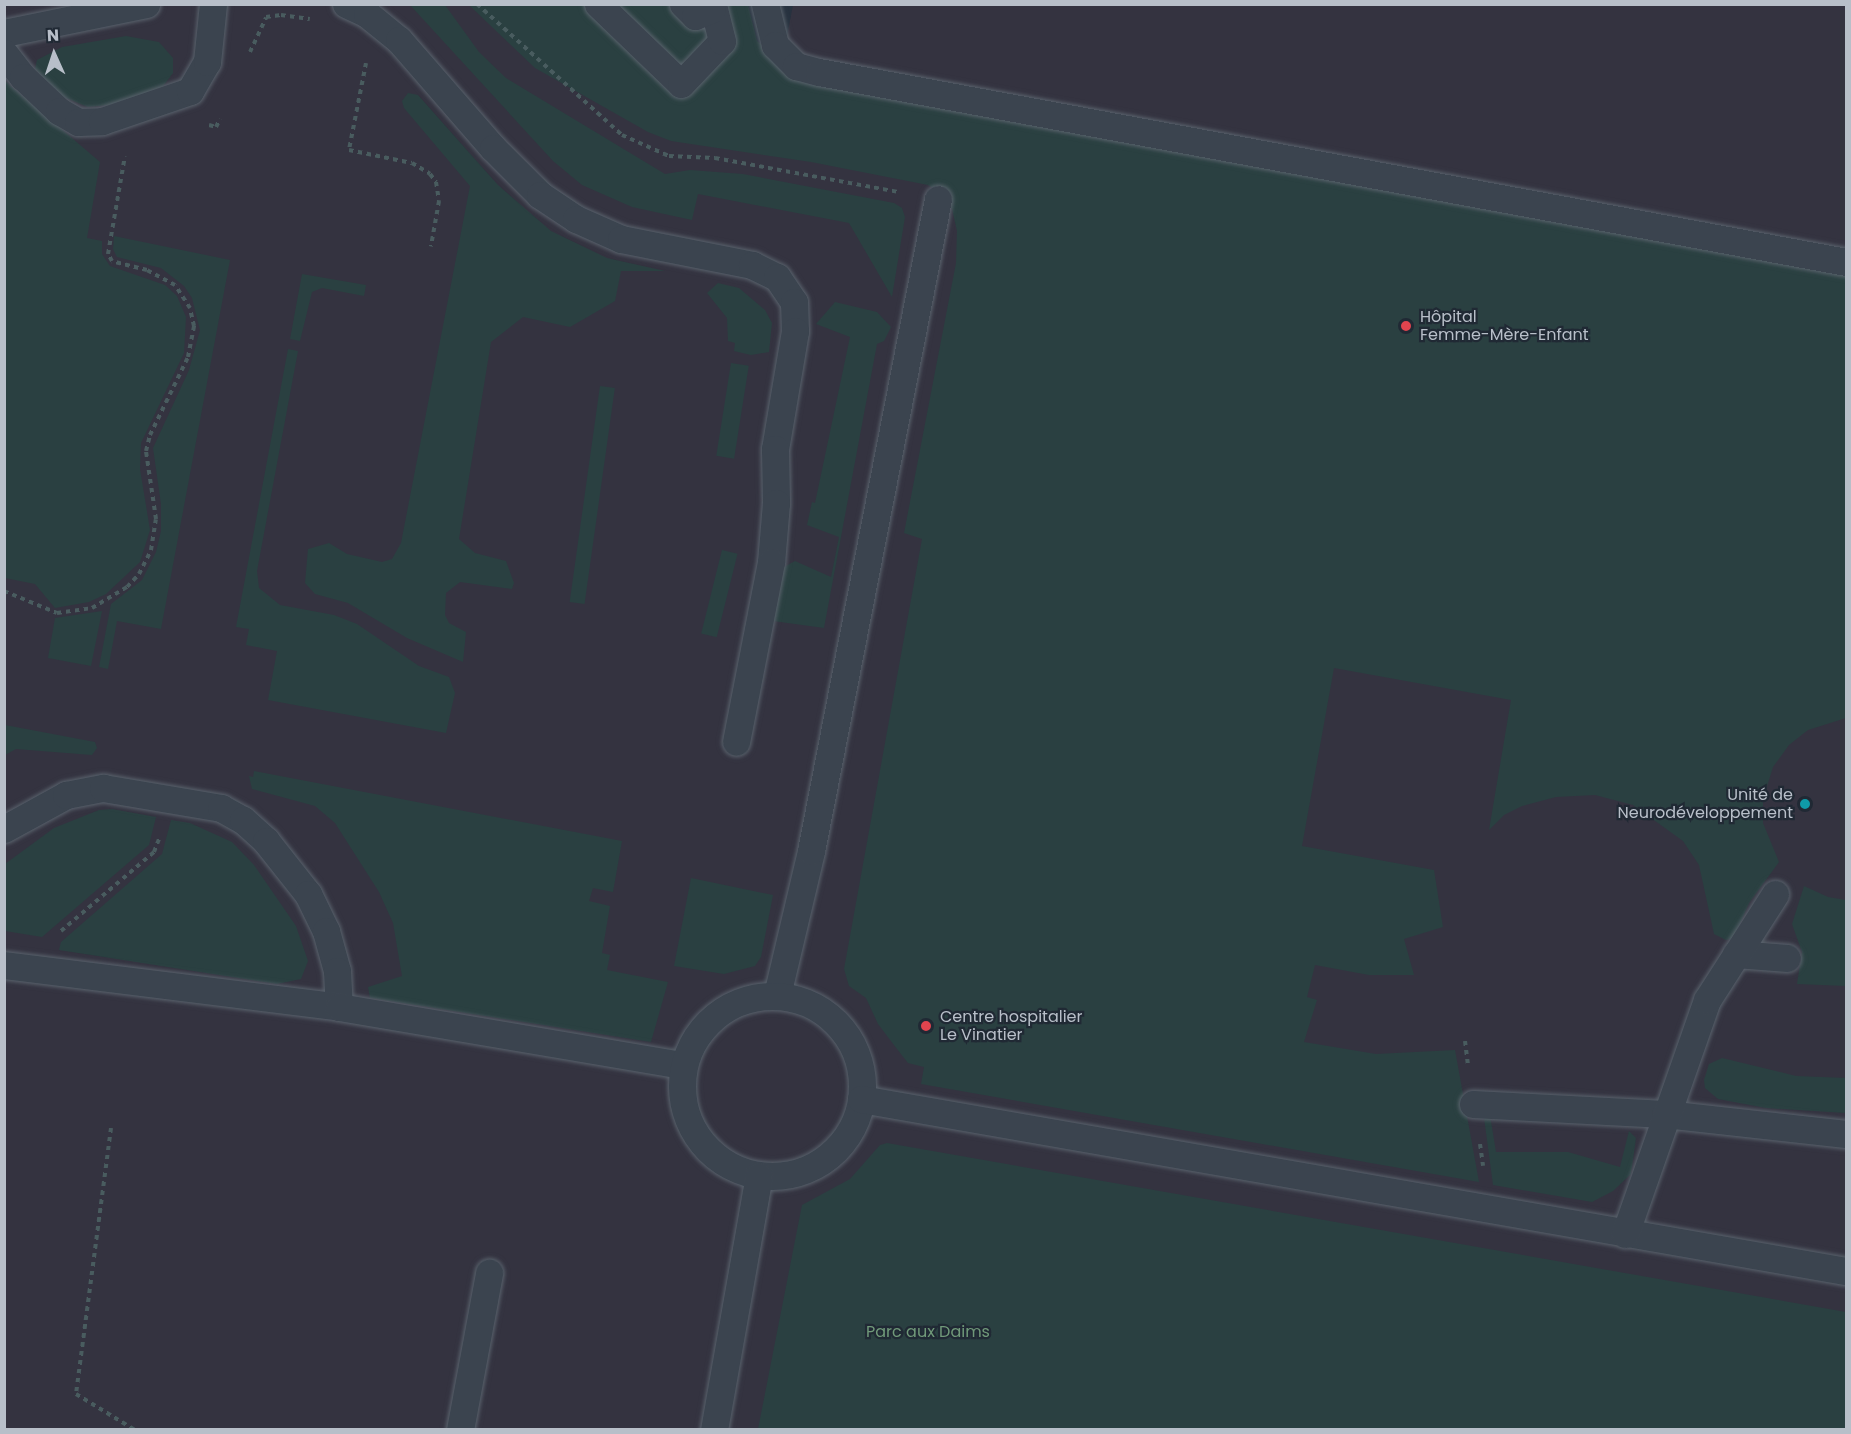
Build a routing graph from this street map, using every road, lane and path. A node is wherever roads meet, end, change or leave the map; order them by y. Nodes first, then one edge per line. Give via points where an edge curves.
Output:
1 (146, 4) edge
2 (213, 4) edge
3 (346, 4) edge
4 (477, 4) edge
5 (598, 4) edge
6 (683, 4) edge
7 (765, 4) edge
8 (713, 7) edge
9 (316, 21) dead end
10 (4, 33) edge
11 (368, 52) dead end
12 (4, 53) edge
13 (248, 57) dead end
14 (220, 117) dead end
15 (205, 124) dead end
16 (127, 146) dead end
17 (938, 200) joint
18 (431, 246) dead end
19 (1846, 262) edge
20 (4, 591) edge
21 (736, 742) dead end
22 (162, 827) dead end
23 (4, 829) edge
24 (1775, 894) dead end
25 (1736, 954) junction
26 (1787, 958) dead end
27 (4, 965) edge
28 (49, 971) junction
29 (777, 995) junction
30 (339, 1006) junction
31 (683, 1065) junction
32 (861, 1100) junction
33 (1473, 1104) dead end
34 (1665, 1114) junction
35 (111, 1128) dead end
36 (1846, 1134) edge
37 (759, 1176) junction
38 (1625, 1234) junction
39 (1846, 1271) edge
40 (489, 1273) dead end
41 (135, 1430) edge
42 (460, 1430) edge
43 (714, 1430) edge

1 - 10 lane
2 - 12 lane via 207,62 190,90 102,121 78,122 59,111
3 - 21 lane via 367,14 399,40 492,147 540,195 576,219 621,239 752,265 777,277 794,302 795,331 775,448 771,562
4 - 17 path via 622,135 669,156 715,158
5 - 8 lane via 681,84 722,40
6 - 8 lane via 695,16
7 - 19 lane via 775,45 796,66 819,72
9 - 13 path via 297,15 266,17
11 - 18 path via 349,150 412,163 430,174 436,182 439,201
14 - 15 path via 216,127
16 - 20 path via 108,254 112,261 154,273 175,285 190,308 194,326 188,357 146,451 156,519 151,550 127,587 92,608 57,613
17 - 29 lane via 813,839
22 - 28 path via 154,852 60,932 52,943
23 - 30 lane via 66,795 103,788 141,792 228,812 266,841 308,894 326,931 338,971
24 - 25 lane
25 - 26 lane
25 - 34 lane via 1707,1000
27 - 28 lane
28 - 30 lane
29 - 31 lane via 736,1003 701,1028
29 - 32 lane via 813,1005 842,1028 859,1062
30 - 31 lane
31 - 37 lane via 682,1103 696,1138 723,1163
32 - 37 lane via 850,1132 826,1159 794,1174
32 - 38 lane
33 - 34 lane
34 - 36 lane
34 - 38 lane
35 - 41 path via 76,1394
37 - 43 lane
38 - 39 lane
40 - 42 lane

